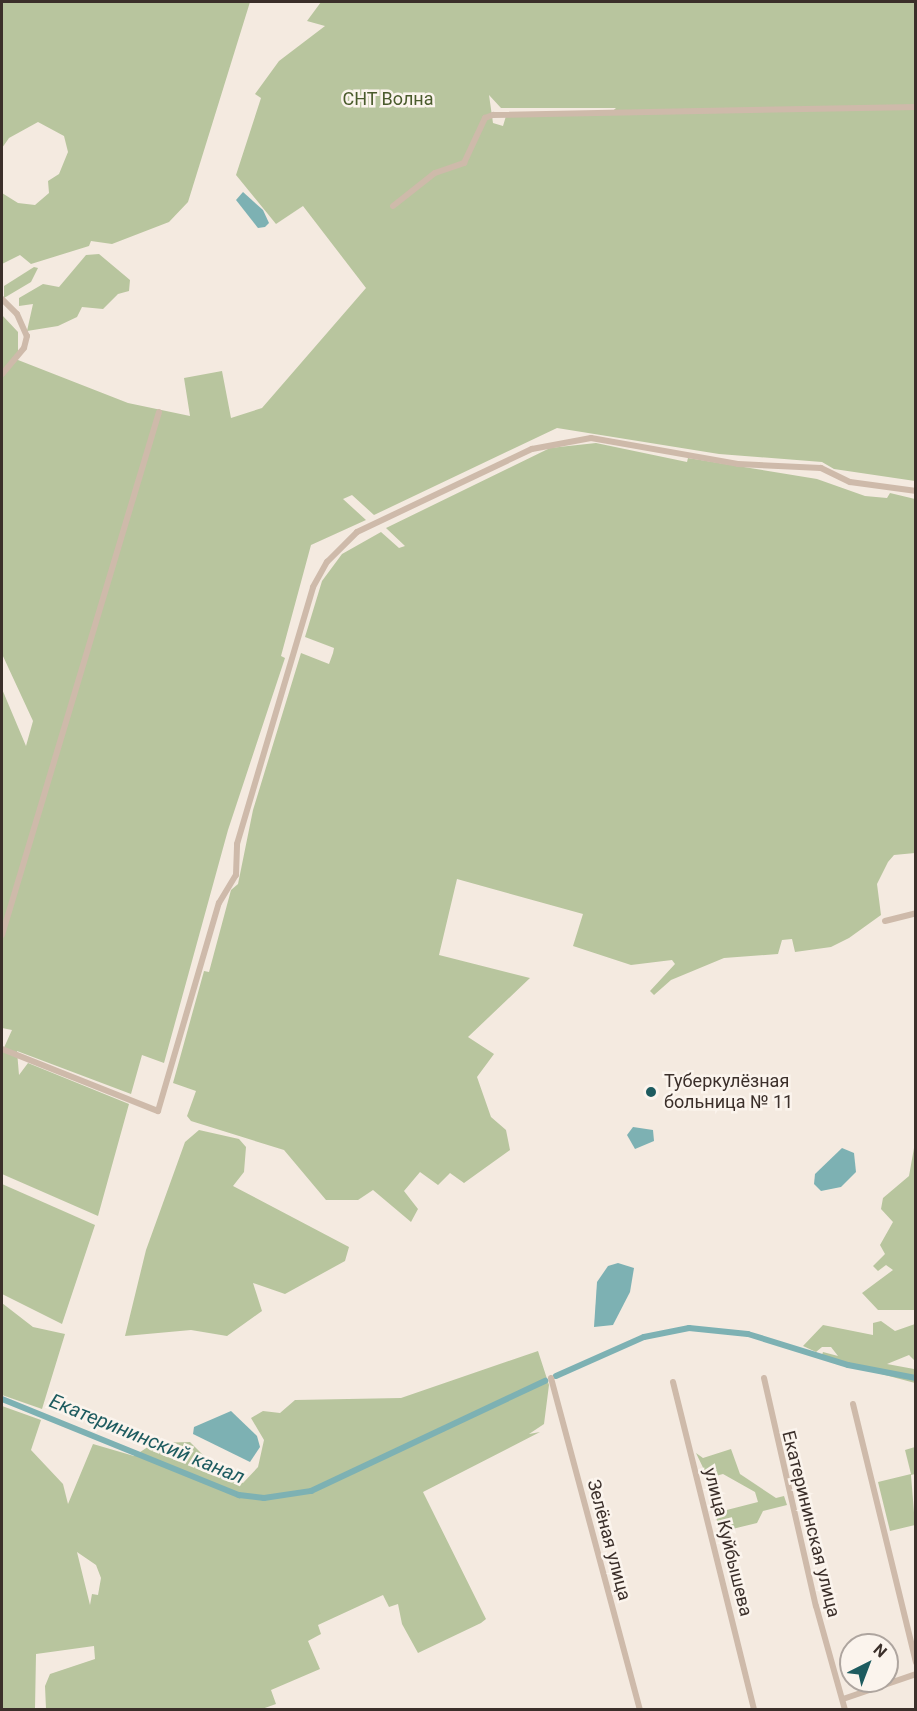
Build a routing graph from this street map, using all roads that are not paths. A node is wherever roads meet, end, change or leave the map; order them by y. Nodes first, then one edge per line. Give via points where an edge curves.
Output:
1 (915, 107) edge
2 (393, 206) dead end
3 (2, 299) edge
4 (2, 374) edge
5 (159, 412) dead end
6 (915, 491) edge
7 (915, 913) edge
8 (885, 921) dead end
9 (2, 935) edge
10 (2, 1049) edge
11 (551, 1378) dead end
12 (764, 1378) dead end
13 (673, 1382) dead end
14 (853, 1404) dead end
15 (915, 1662) edge
16 (915, 1674) edge
17 (843, 1700) junction
18 (640, 1710) edge
19 (754, 1710) edge
20 (845, 1710) edge

1 - 2 street via 493,115 485,118 472,153 464,163 435,173
3 - 4 street via 17,314 27,336 24,348
5 - 9 street
6 - 10 street via 850,482 821,468 738,464 638,443 591,438 532,449 357,532 327,562 312,587 237,844 236,875 219,903 158,1111
7 - 8 street
11 - 18 street, Зелёная улица
12 - 17 street, Екатерининская улица via 816,1606
13 - 19 street, улица Куйбышева
14 - 15 street
16 - 17 street
17 - 20 street, Екатерининская улица

